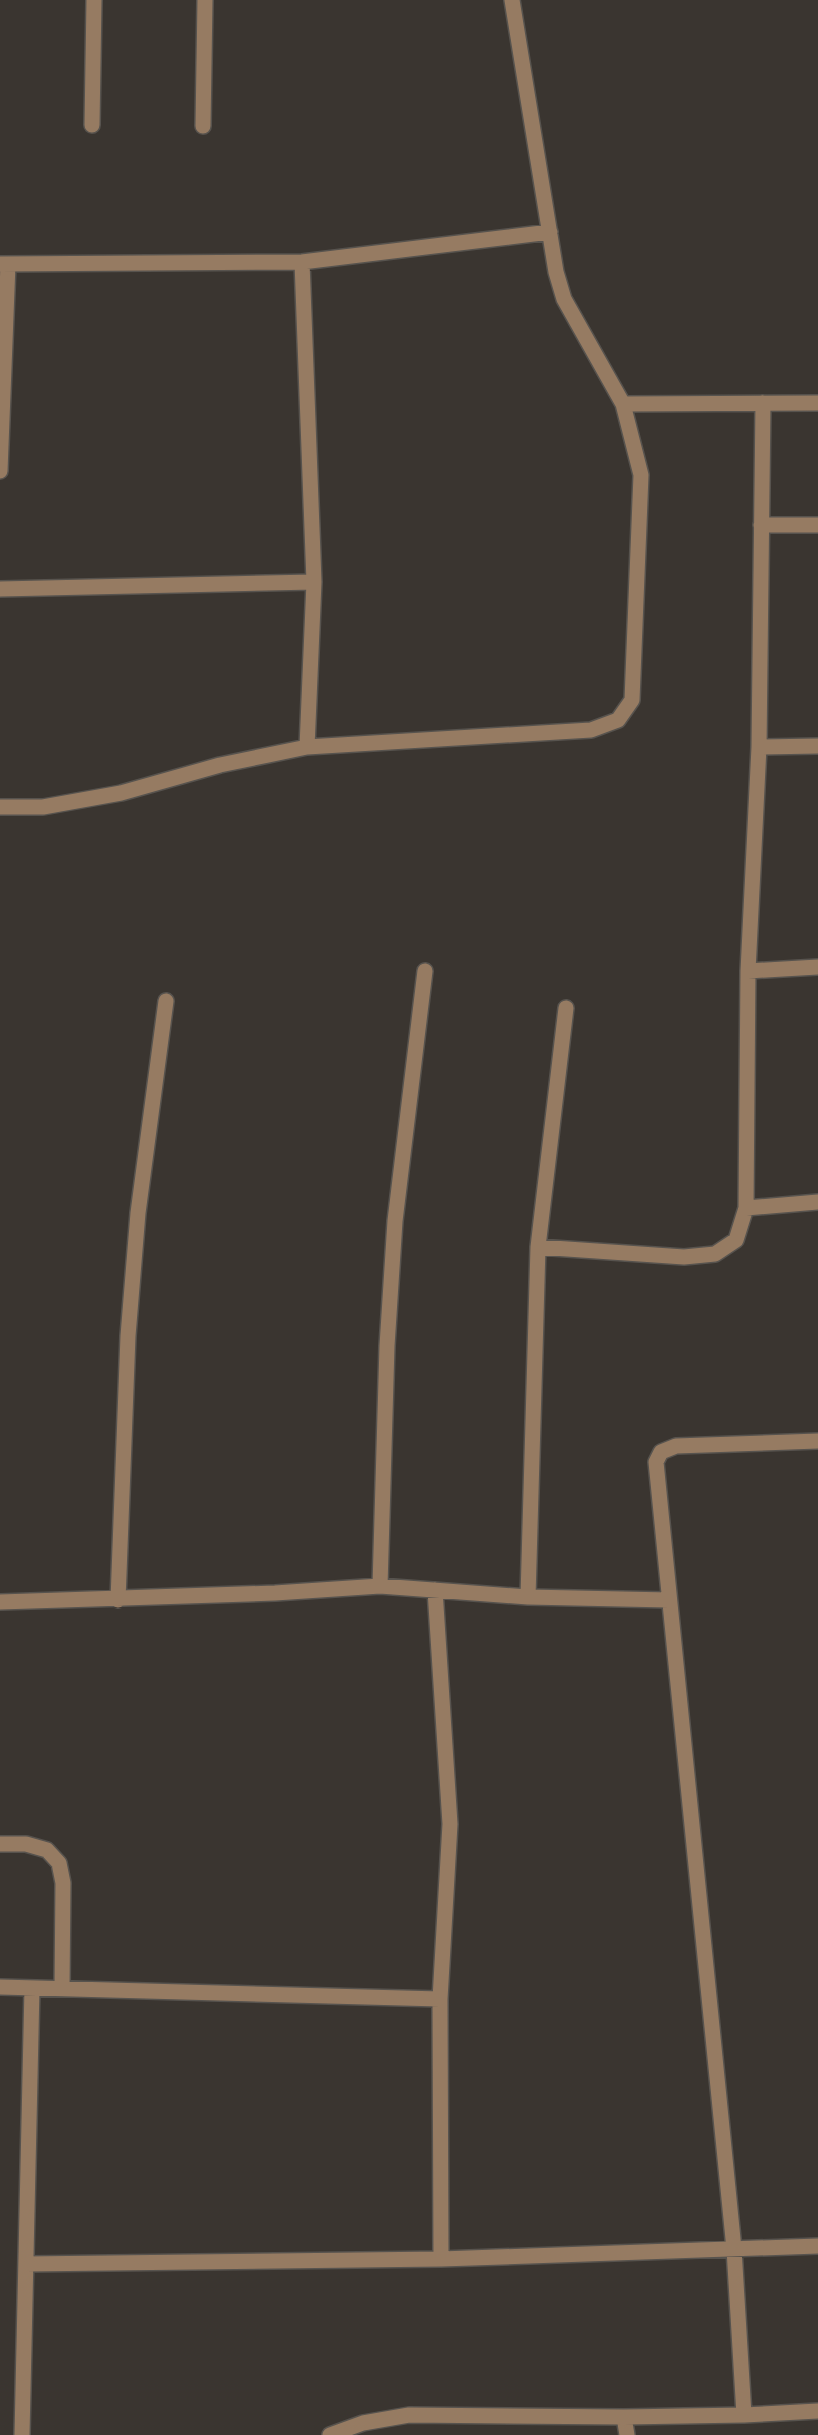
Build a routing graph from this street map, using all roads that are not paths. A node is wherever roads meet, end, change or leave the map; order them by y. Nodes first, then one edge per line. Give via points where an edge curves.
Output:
1 (94, 0) edge
2 (205, 0) edge
3 (512, 0) edge
4 (92, 125) dead end
5 (203, 126) dead end
6 (550, 232) junction
7 (302, 261) junction
8 (4, 264) edge
9 (763, 403) junction
10 (818, 403) edge
11 (623, 404) junction
12 (0, 471) edge
13 (762, 525) junction
14 (818, 525) edge
15 (314, 582) junction
16 (0, 589) edge
17 (818, 746) edge
18 (307, 747) junction
19 (759, 747) junction
20 (0, 807) edge
21 (818, 967) edge
22 (425, 971) dead end
23 (748, 971) junction
24 (166, 1000) dead end
25 (566, 1008) dead end
26 (818, 1202) edge
27 (746, 1208) junction
28 (538, 1247) junction
29 (818, 1441) edge
30 (380, 1586) junction
31 (435, 1590) junction
32 (528, 1597) junction
33 (118, 1600) junction
34 (669, 1600) junction
35 (0, 1602) edge
36 (0, 1844) edge
37 (0, 1987) edge
38 (32, 1988) junction
39 (62, 1988) junction
40 (440, 1999) junction
41 (818, 2246) edge
42 (734, 2249) junction
43 (441, 2259) junction
44 (26, 2264) junction
45 (818, 2411) edge
46 (744, 2415) junction
47 (624, 2417) junction
48 (22, 2435) edge
49 (330, 2435) edge
50 (627, 2435) edge

1 - 4 street
2 - 5 street
3 - 6 street
6 - 7 street
6 - 11 street via 564,299
7 - 8 street
7 - 15 street
8 - 12 street
9 - 10 street
9 - 11 street
9 - 13 street
11 - 18 street via 641,475 632,700 618,720 591,730
13 - 14 street
13 - 19 street
15 - 16 street
15 - 18 street
17 - 19 street
18 - 20 street via 220,765 121,793 43,807
19 - 23 street
21 - 23 street
22 - 30 street via 395,1221
23 - 27 street
24 - 33 street via 132,1280
25 - 28 street
26 - 27 street
27 - 28 street via 736,1240 716,1254 684,1257
28 - 32 street
29 - 34 street via 676,1446 661,1452 656,1462
30 - 31 street
30 - 33 street
31 - 32 street
31 - 40 street via 450,1824
32 - 34 street
33 - 35 street
34 - 42 street
36 - 39 street via 26,1844 47,1850 59,1863 63,1883
37 - 38 street
38 - 39 street
38 - 44 street
39 - 40 street
40 - 43 street
41 - 42 street
42 - 43 street
42 - 46 street
43 - 44 street
44 - 48 street
45 - 46 street
46 - 47 street
47 - 49 street via 409,2415 363,2423
47 - 50 street

